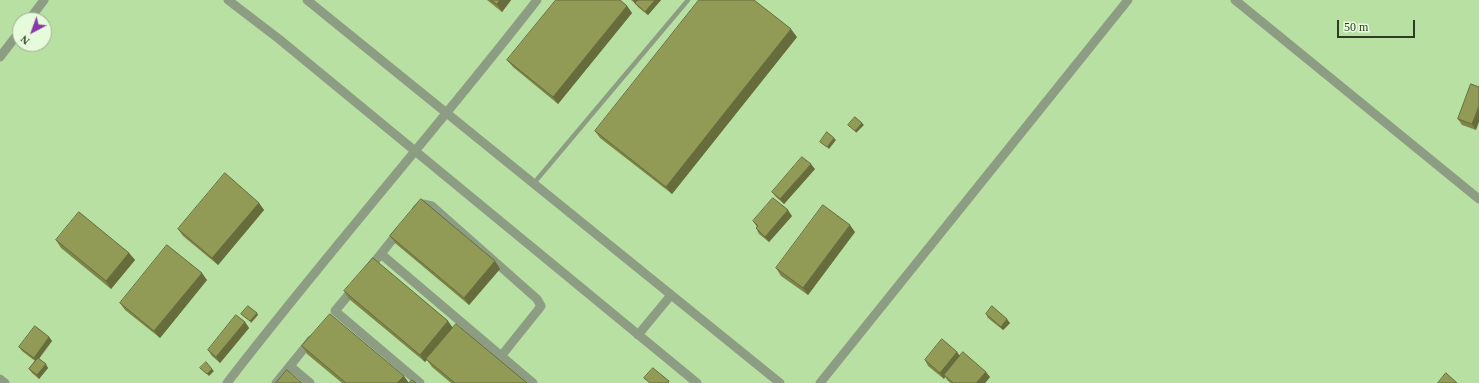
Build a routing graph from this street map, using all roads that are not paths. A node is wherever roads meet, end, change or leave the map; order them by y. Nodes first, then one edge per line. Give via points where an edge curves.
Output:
1 (44, 0) edge
2 (228, 0) edge
3 (307, 0) edge
4 (537, 0) edge
5 (688, 0) edge
6 (1128, 0) edge
7 (1235, 0) edge
8 (35, 12) edge
9 (12, 41) edge
10 (0, 57) edge
11 (446, 114) junction
12 (415, 152) junction
13 (534, 183) junction
14 (1479, 199) edge
15 (381, 254) junction
16 (672, 295) junction
17 (638, 335) junction
18 (315, 336) edge
19 (502, 355) junction
20 (290, 366) junction
21 (0, 379) edge
22 (5, 383) edge
23 (227, 383) edge
24 (276, 383) edge
25 (310, 383) edge
26 (420, 383) edge
27 (533, 383) edge
28 (697, 383) edge
29 (780, 383) edge
30 (820, 383) edge

1 - 8 street
2 - 12 street
3 - 11 street
4 - 11 street
5 - 13 lane
6 - 30 street
7 - 14 street
9 - 10 street
11 - 12 street
11 - 13 street
12 - 17 street
12 - 23 street via 283,310
13 - 16 street
15 - 19 street
15 - 19 street via 423,204 432,206 538,298 538,310
15 - 26 street via 333,314
16 - 17 street
16 - 29 street
17 - 28 street
18 - 20 street
19 - 27 street
20 - 24 street
20 - 25 street
21 - 22 street

